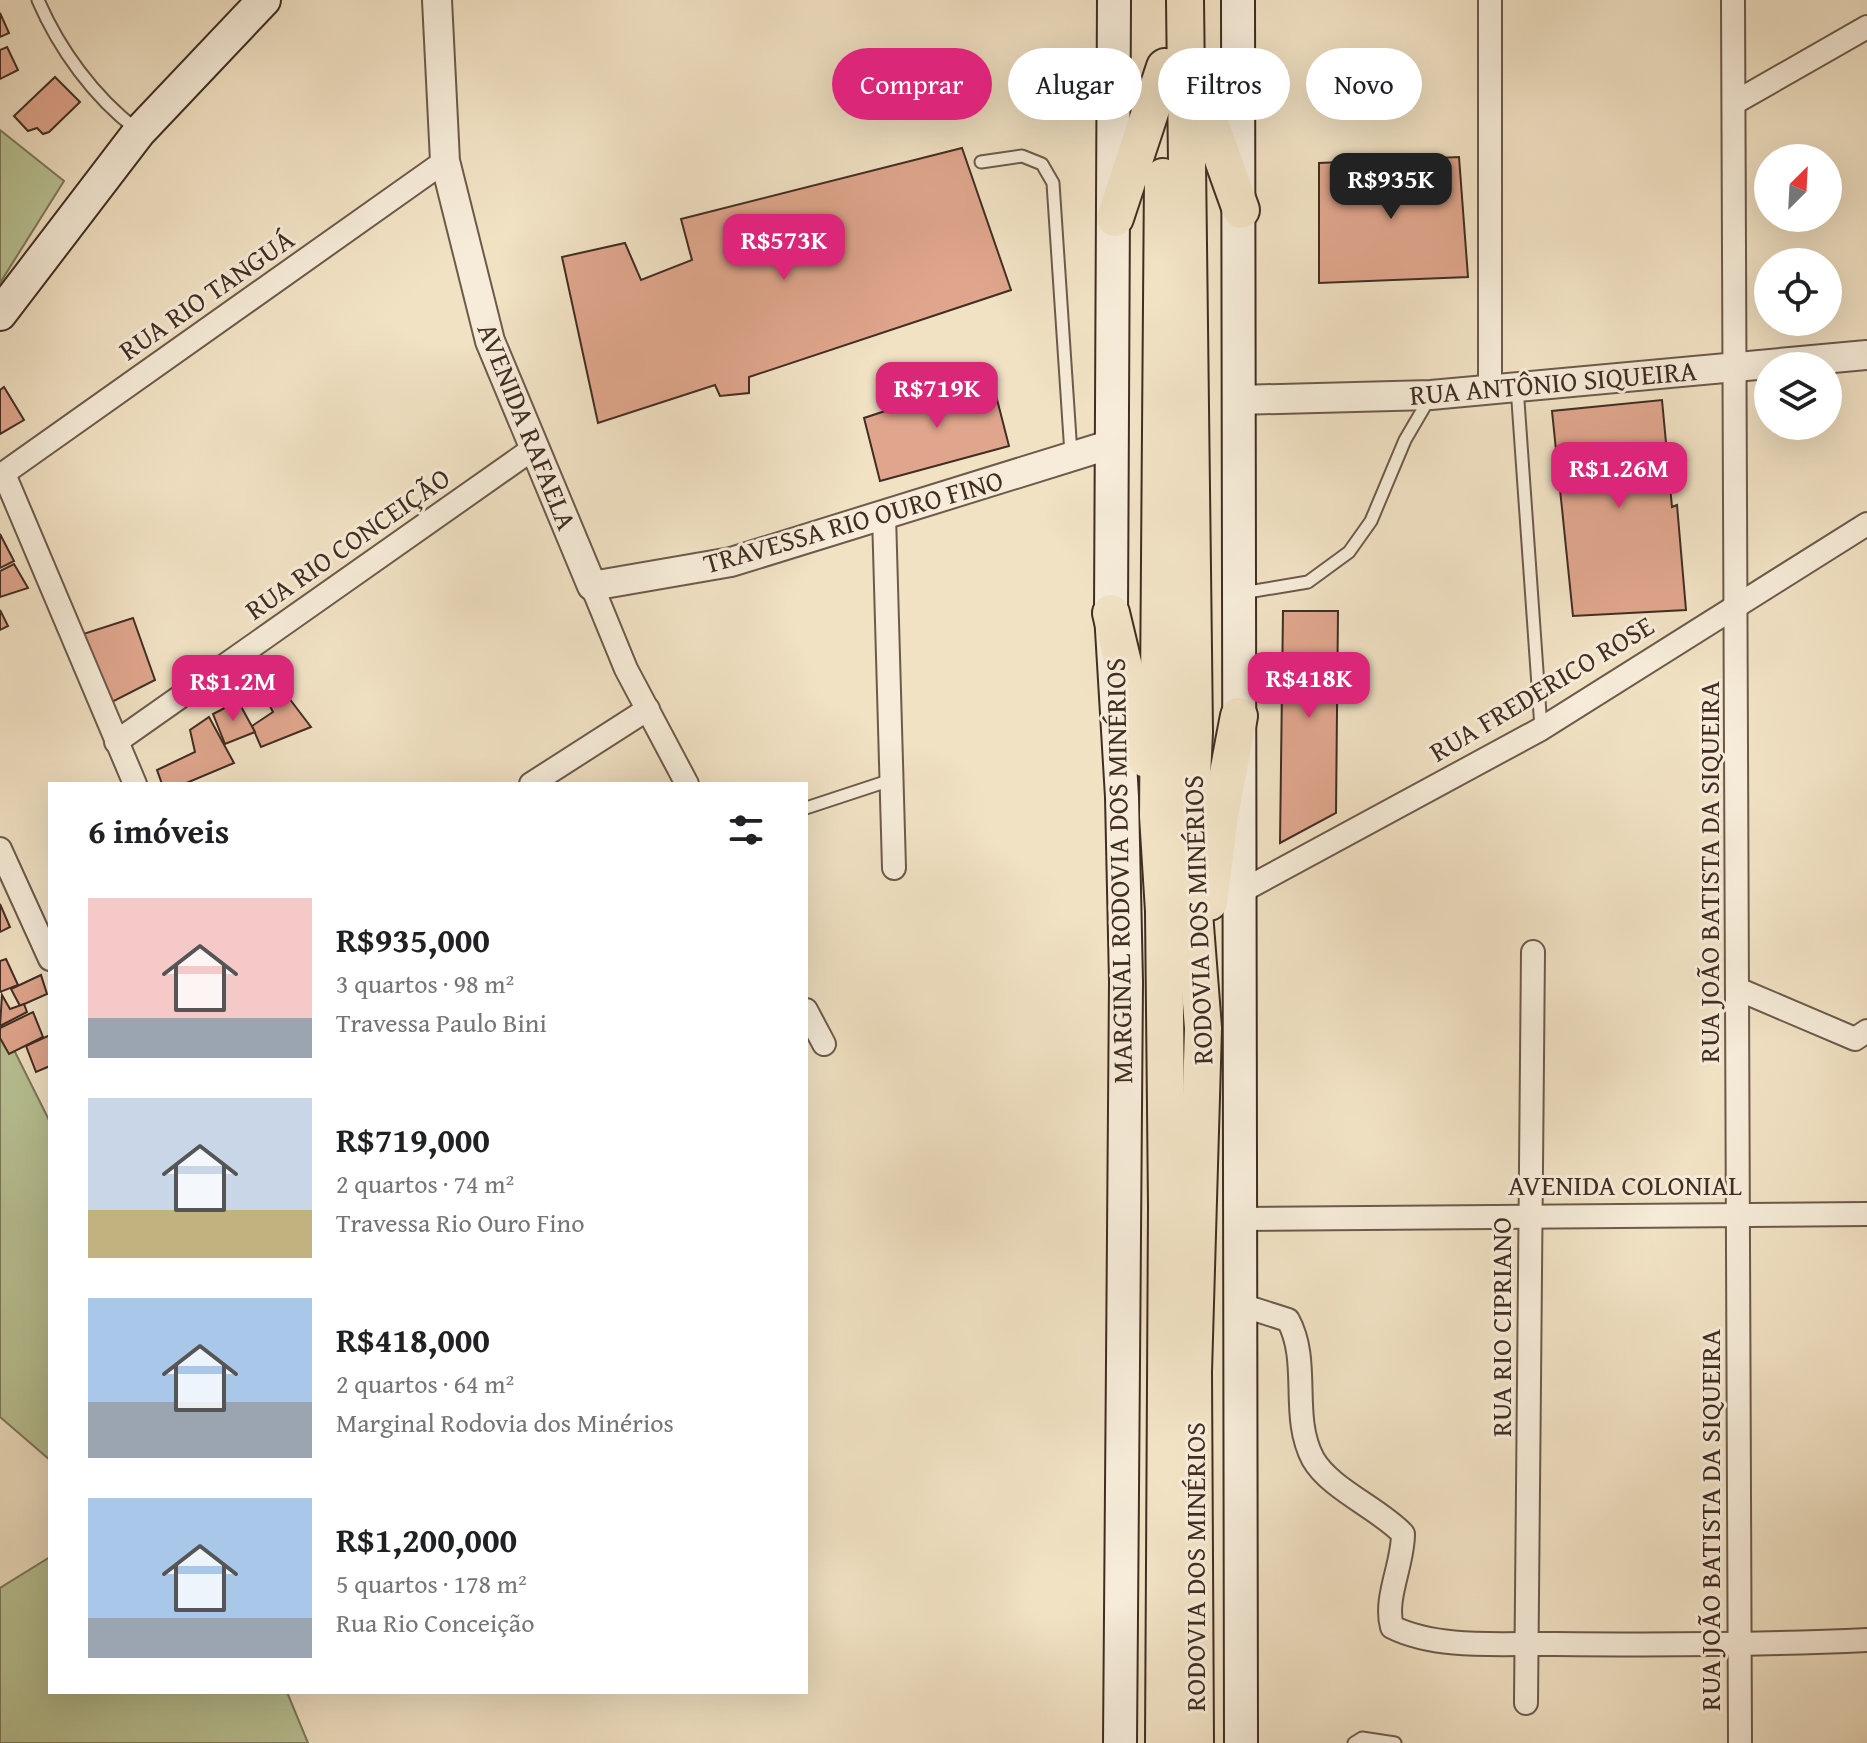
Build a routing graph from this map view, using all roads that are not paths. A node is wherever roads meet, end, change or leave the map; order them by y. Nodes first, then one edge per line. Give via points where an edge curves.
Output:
1 (38, 0) edge
2 (264, 0) edge
3 (437, 0) edge
4 (1114, 0) edge
5 (1166, 0) edge
6 (1185, 0) edge
7 (1238, 0) edge
8 (1490, 0) edge
9 (1733, 0) edge
10 (1867, 27) edge
11 (1173, 48) edge
12 (1177, 48) edge
13 (1734, 103) junction
14 (1158, 105) edge
15 (1174, 120) edge
16 (1177, 120) edge
17 (1201, 120) edge
18 (139, 132) junction
19 (445, 161) junction
20 (981, 162) dead end
21 (1241, 210) junction
22 (1115, 218) junction
23 (0, 314) edge
24 (1867, 355) edge
25 (1737, 366) junction
26 (1504, 387) junction
27 (1431, 395) junction
28 (1238, 400) junction
29 (1112, 444) junction
30 (534, 448) junction
31 (1071, 454) junction
32 (2, 475) edge
33 (884, 515) junction
34 (1867, 524) edge
35 (592, 586) junction
36 (1241, 593) junction
37 (1737, 604) junction
38 (1111, 613) junction
39 (648, 709) junction
40 (1239, 716) junction
41 (1541, 729) junction
42 (116, 742) junction
43 (891, 780) junction
44 (134, 782) edge
45 (534, 782) edge
46 (686, 782) edge
47 (808, 807) edge
48 (1158, 809) junction
49 (0, 849) edge
50 (894, 868) dead end
51 (1240, 892) junction
52 (1533, 952) dead end
53 (48, 955) edge
54 (1740, 990) junction
55 (1202, 996) junction
56 (808, 1014) edge
57 (1863, 1038) edge
58 (824, 1044) dead end
59 (1739, 1213) junction
60 (1867, 1214) edge
61 (1531, 1215) junction
62 (1240, 1219) junction
63 (1241, 1305) junction
64 (1867, 1640) edge
65 (1528, 1643) junction
66 (1738, 1646) junction
67 (1526, 1703) dead end
68 (1120, 1743) edge
69 (1164, 1743) edge
70 (1195, 1743) edge
71 (1241, 1743) edge
72 (1354, 1743) edge
73 (1395, 1743) edge
74 (1740, 1743) edge

1 - 18 lane via 104,104
2 - 18 main road
3 - 19 street, AVENIDA RAFAELA
4 - 22 main road, MARGINAL RODOVIA DOS MINÉRIOS
5 - 11 main road, RODOVIA DOS MINÉRIOS
6 - 12 main road, RODOVIA DOS MINÉRIOS
7 - 21 main road
8 - 26 street
9 - 13 street, RUA JOÃO BATISTA DA SIQUEIRA
10 - 13 street
13 - 25 street, RUA JOÃO BATISTA DA SIQUEIRA
14 - 22 main road
15 - 48 main road, RODOVIA DOS MINÉRIOS
16 - 55 main road, RODOVIA DOS MINÉRIOS via 1194,716 1189,849
17 - 21 main road
18 - 23 main road
19 - 30 street, AVENIDA RAFAELA via 490,341
19 - 32 street, RUA RIO TANGUÁ
20 - 31 lane via 1022,156 1042,164 1053,183
21 - 28 main road
22 - 29 main road, MARGINAL RODOVIA DOS MINÉRIOS
24 - 25 street, RUA ANTÔNIO SIQUEIRA
25 - 26 street, RUA ANTÔNIO SIQUEIRA
25 - 37 street, RUA JOÃO BATISTA DA SIQUEIRA
26 - 27 street, RUA ANTÔNIO SIQUEIRA
26 - 41 lane
27 - 28 street, RUA ANTÔNIO SIQUEIRA
27 - 36 lane via 1405,440 1371,521 1349,552 1308,582
28 - 36 main road
29 - 31 street, TRAVESSA RIO OURO FINO
29 - 38 main road, MARGINAL RODOVIA DOS MINÉRIOS
30 - 35 street, AVENIDA RAFAELA
30 - 42 street, RUA RIO CONCEIÇÃO
31 - 33 street, TRAVESSA RIO OURO FINO
32 - 42 street
33 - 35 street, TRAVESSA RIO OURO FINO via 731,562
33 - 43 street
34 - 37 street, RUA FREDERICO ROSE
35 - 39 street, AVENIDA RAFAELA
36 - 40 main road
37 - 41 street, RUA FREDERICO ROSE
37 - 54 street, RUA JOÃO BATISTA DA SIQUEIRA
38 - 48 main road
38 - 68 main road, MARGINAL RODOVIA DOS MINÉRIOS via 1126,982
39 - 45 street
39 - 46 street, AVENIDA RAFAELA
40 - 51 main road
40 - 55 main road via 1220,815
41 - 51 street, RUA FREDERICO ROSE
42 - 44 street
43 - 47 lane
43 - 50 street
48 - 69 main road, RODOVIA DOS MINÉRIOS via 1167,1206
49 - 53 street
51 - 62 main road
52 - 61 street, RUA RIO CIPRIANO
54 - 57 street
54 - 59 street, RUA JOÃO BATISTA DA SIQUEIRA
55 - 70 main road, RODOVIA DOS MINÉRIOS via 1193,1372
56 - 58 street
59 - 60 street, AVENIDA COLONIAL
59 - 61 street, AVENIDA COLONIAL
59 - 66 street, RUA JOÃO BATISTA DA SIQUEIRA
61 - 62 street, AVENIDA COLONIAL
61 - 65 street, RUA RIO CIPRIANO
62 - 63 main road
63 - 65 street via 1288,1320 1298,1339 1302,1422 1313,1460 1403,1534 1389,1615 1392,1627 1416,1639
63 - 71 main road
64 - 66 street
65 - 66 street
65 - 67 street, RUA RIO CIPRIANO
66 - 74 street, RUA JOÃO BATISTA DA SIQUEIRA
72 - 73 lane via 1362,1738

